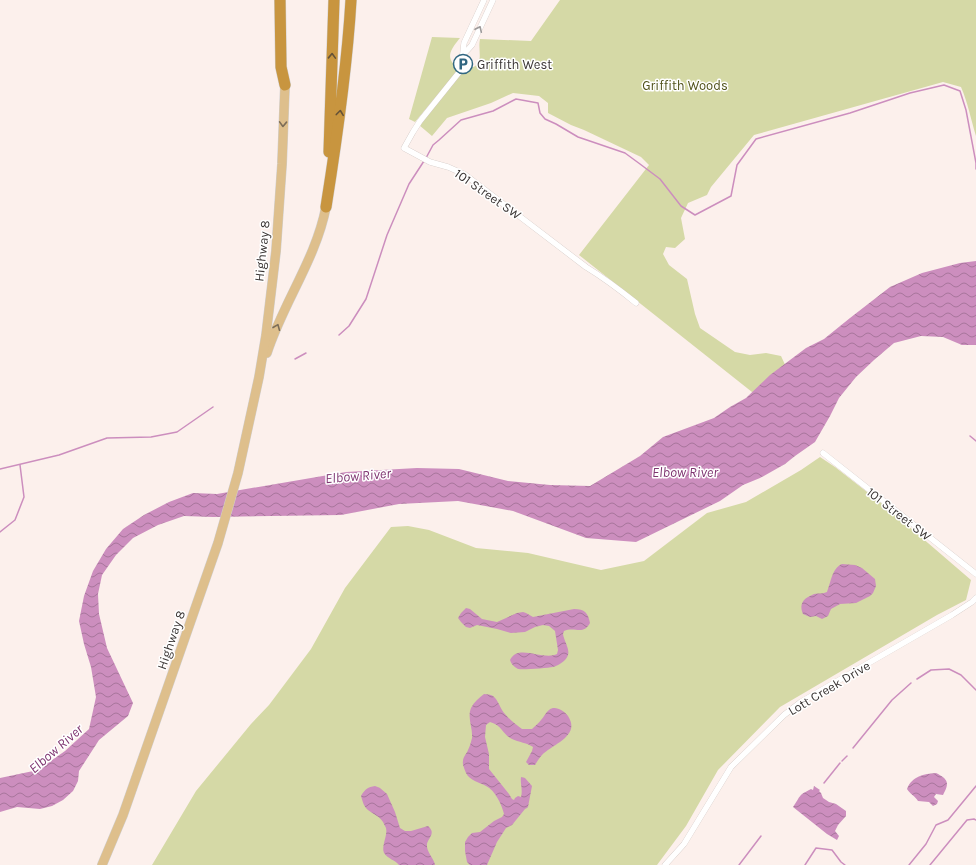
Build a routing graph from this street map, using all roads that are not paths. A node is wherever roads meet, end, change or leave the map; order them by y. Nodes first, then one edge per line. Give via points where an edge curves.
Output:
1 (280, 0) edge
2 (286, 0) edge
3 (334, 0) edge
4 (351, 0) edge
5 (484, 0) edge
6 (493, 0) edge
7 (463, 55) junction
8 (285, 85) junction
9 (326, 207) junction
10 (636, 303) dead end
11 (250, 418) junction
12 (823, 453) dead end
13 (976, 574) edge
14 (976, 598) edge
15 (102, 865) edge
16 (665, 865) edge

1 - 8 highway via 281,67
2 - 8 highway
9 -> 3 highway
9 -> 4 highway via 346,70
5 - 7 street via 464,43
7 -> 6 street via 472,45
7 - 10 street, 101 Street SW via 461,70 420,121 404,148 428,161 464,174
8 -> 11 main road, Highway 8 via 276,251 263,356
11 -> 9 main road, Highway 8 via 271,342 314,247
11 - 15 main road, Highway 8 via 218,544 123,815
12 - 13 street, 101 Street SW
14 - 16 street, Lott Creek Drive via 952,615 801,702 784,715 731,767 684,844

